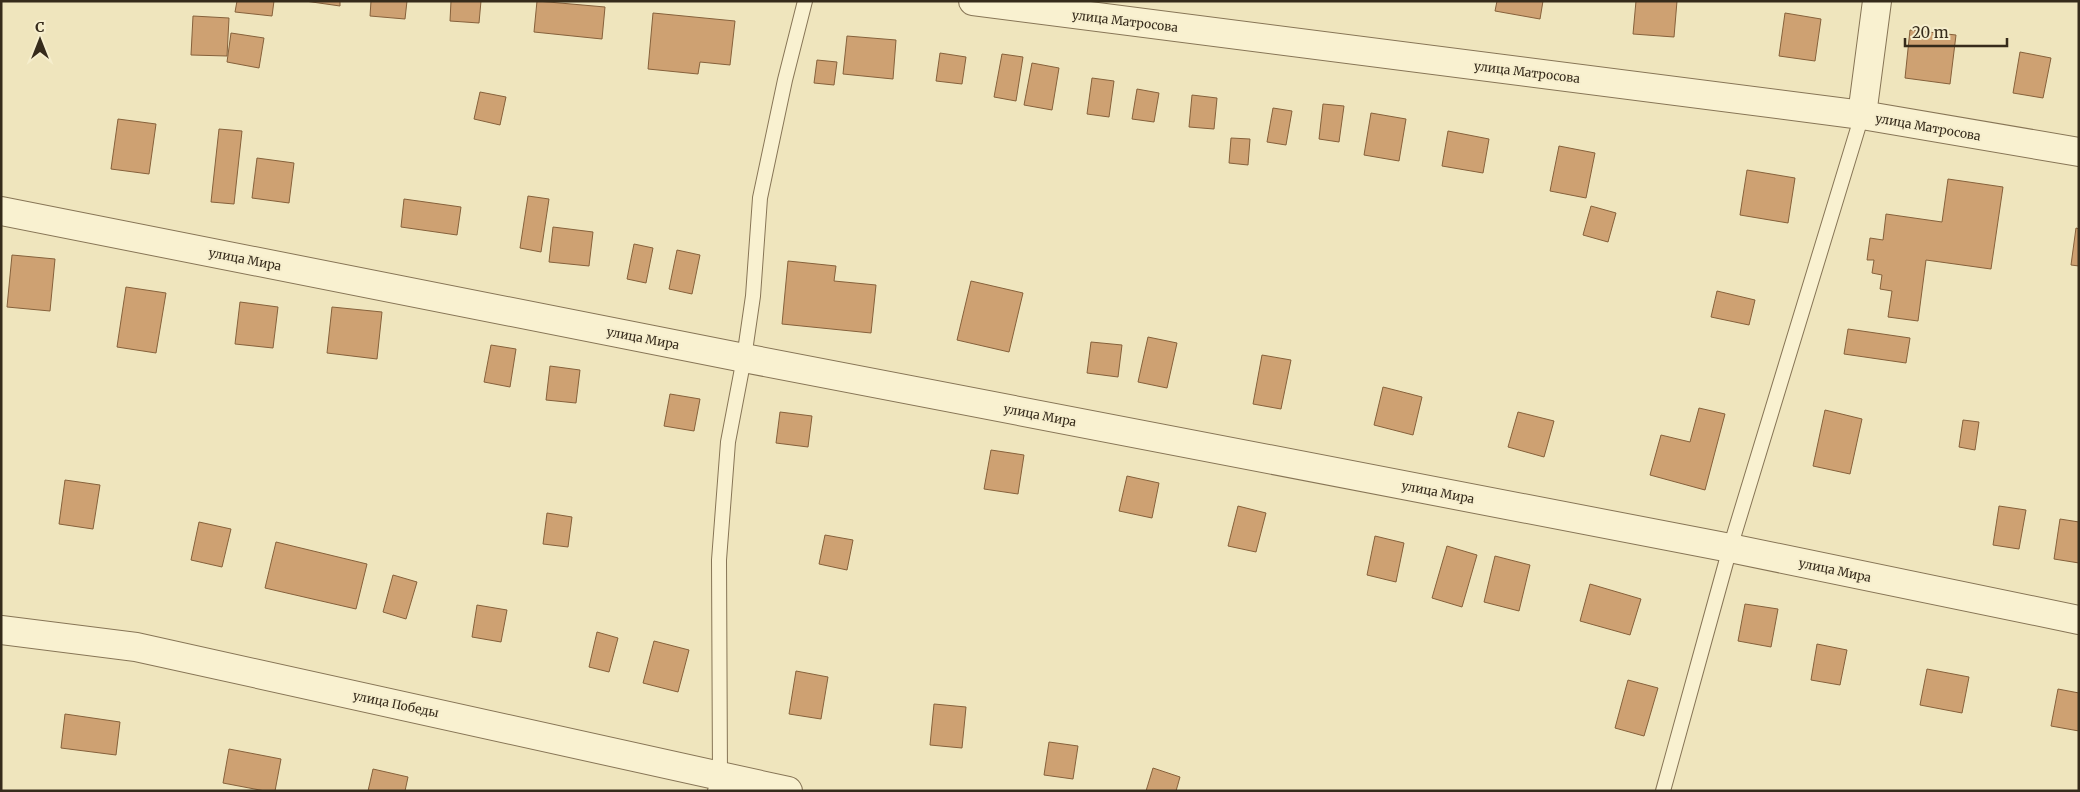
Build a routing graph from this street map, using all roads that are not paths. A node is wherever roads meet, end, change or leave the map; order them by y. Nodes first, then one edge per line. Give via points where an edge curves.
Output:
1 (805, 1) edge
2 (973, 1) edge
3 (1878, 1) edge
4 (1862, 116) junction
5 (2079, 152) edge
6 (1, 211) edge
7 (744, 358) junction
8 (1730, 548) junction
9 (2079, 620) edge
10 (1, 630) edge
11 (718, 783) edge
12 (788, 791) edge
13 (1663, 791) edge

1 - 7 lane via 760,198 753,296
2 - 4 street, улица Матросова
3 - 4 street
4 - 5 street, улица Матросова
4 - 8 lane
6 - 7 street, улица Мира
7 - 8 street, улица Мира
7 - 11 lane via 728,442 719,560
8 - 9 street, улица Мира
8 - 13 lane
10 - 11 street, улица Победы via 136,647
11 - 12 street, улица Победы

